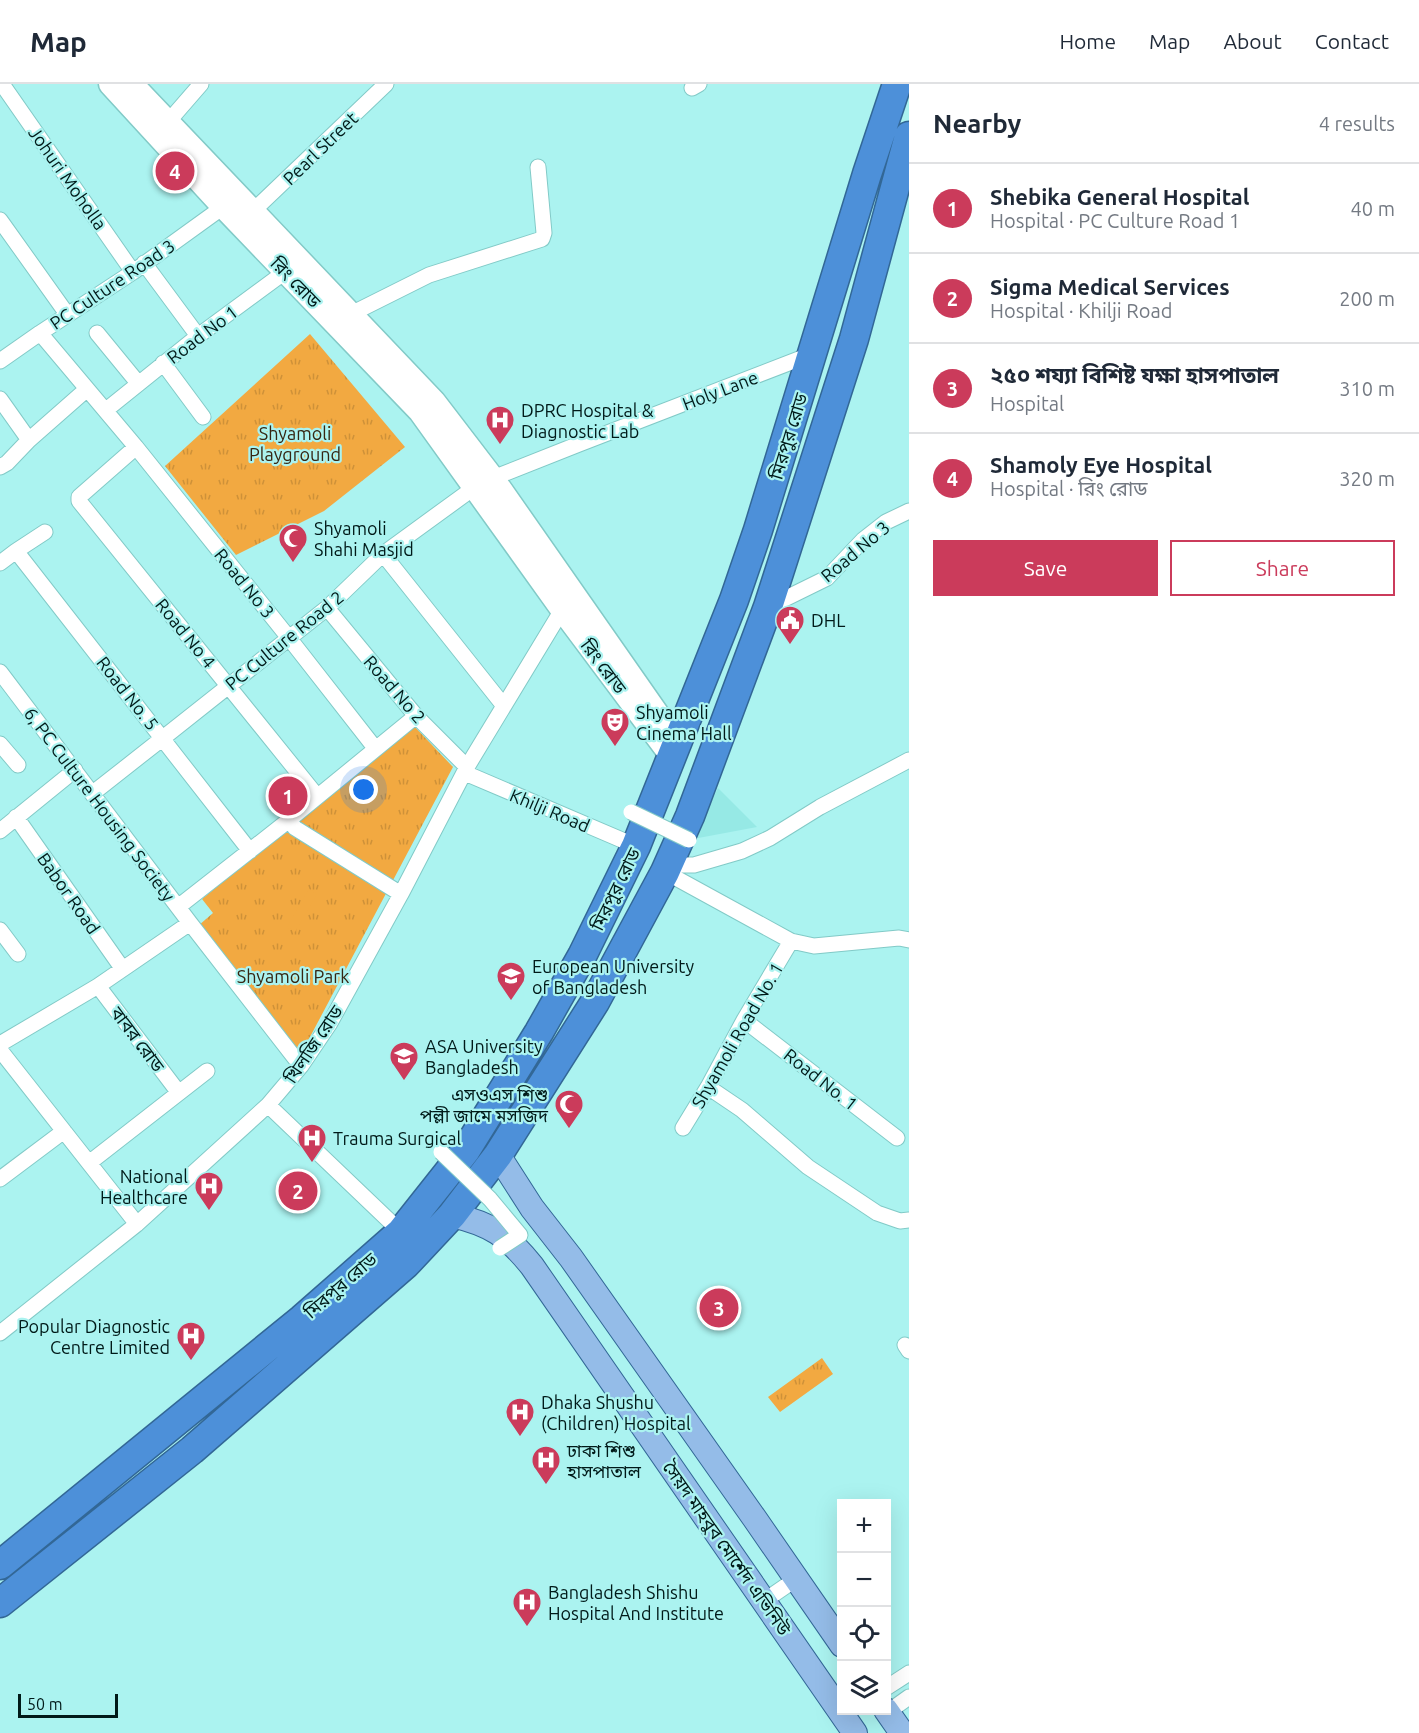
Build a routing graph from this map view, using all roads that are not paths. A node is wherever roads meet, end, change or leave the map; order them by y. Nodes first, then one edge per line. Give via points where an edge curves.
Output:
1 (2, 84) edge
2 (110, 84) edge
3 (132, 84) edge
4 (201, 84) edge
5 (386, 84) edge
6 (897, 84) edge
7 (168, 122) junction
8 (909, 136) edge
9 (538, 167) dead end
10 (223, 207) junction
11 (253, 211) junction
12 (0, 220) edge
13 (293, 266) junction
14 (139, 268) junction
15 (832, 291) junction
16 (865, 298) junction
17 (67, 314) junction
18 (351, 314) junction
19 (40, 333) junction
20 (97, 333) dead end
21 (198, 336) junction
22 (854, 339) junction
23 (816, 342) junction
24 (2, 355) edge
25 (163, 363) junction
26 (138, 383) junction
27 (87, 389) junction
28 (0, 399) edge
29 (106, 410) junction
30 (203, 417) dead end
31 (29, 440) junction
32 (136, 447) junction
33 (0, 467) edge
34 (484, 482) junction
35 (909, 511) edge
36 (45, 532) dead end
37 (16, 551) junction
38 (382, 554) junction
39 (0, 562) edge
40 (768, 607) junction
41 (327, 608) junction
42 (562, 610) junction
43 (290, 638) junction
44 (0, 672) edge
45 (229, 685) junction
46 (504, 706) junction
47 (416, 716) junction
48 (164, 738) junction
49 (0, 744) edge
50 (375, 748) junction
51 (674, 748) junction
52 (909, 760) edge
53 (18, 765) dead end
54 (75, 770) junction
55 (466, 770) junction
56 (93, 793) junction
57 (317, 796) junction
58 (639, 816) junction
59 (16, 817) junction
60 (289, 820) junction
61 (0, 831) edge
62 (689, 840) dead end
63 (636, 846) junction
64 (250, 851) junction
65 (667, 866) junction
66 (401, 894) junction
67 (178, 907) junction
68 (190, 923) junction
69 (0, 930) edge
70 (909, 940) edge
71 (791, 941) junction
72 (18, 954) dead end
73 (122, 968) junction
74 (98, 986) junction
75 (744, 1020) junction
76 (0, 1044) edge
77 (0, 1050) edge
78 (301, 1066) junction
79 (207, 1071) dead end
80 (708, 1086) junction
81 (179, 1093) junction
82 (268, 1105) junction
83 (682, 1128) dead end
84 (63, 1131) junction
85 (897, 1138) dead end
86 (441, 1152) dead end
87 (498, 1155) junction
88 (89, 1163) junction
89 (0, 1179) edge
90 (452, 1215) junction
91 (909, 1220) edge
92 (137, 1224) junction
93 (401, 1232) junction
94 (500, 1248) dead end
95 (571, 1258) junction
96 (542, 1280) junction
97 (0, 1334) edge
98 (119, 1468) junction
99 (139, 1493) junction
100 (0, 1565) edge
101 (796, 1579) junction
102 (764, 1601) junction
103 (0, 1603) edge
104 (837, 1639) edge
105 (908, 1676) edge
106 (891, 1686) edge
107 (909, 1697) edge
108 (891, 1708) edge
109 (890, 1715) edge
110 (855, 1733) edge
111 (902, 1733) edge

1 - 14 street, Johuri Moholla
2 - 10 main road, রিং রোড
3 - 7 main road, রিং রোড
4 - 7 street
5 - 11 street, Pearl Street
6 - 15 highway, মিরপুর রোড
7 - 11 main road, রিং রোড
8 - 16 highway, মিরপুর রোড
9 - 18 street via 542,238 429,275
10 - 13 main road, রিং রোড
10 - 14 street, PC Culture Road 3
11 - 13 main road, রিং রোড
12 - 17 street
13 - 18 main road, রিং রোড
13 - 21 street, Road No 1
13 - 34 main road, রিং রোড
14 - 17 street, PC Culture Road 3
14 - 21 street
15 - 16 highway
15 - 23 highway, মিরপুর রোড
16 - 22 highway, মিরপুর রোড
17 - 19 street, PC Culture Road 3
18 - 34 main road, রিং রোড via 434,401
19 - 24 street, PC Culture Road 3
19 - 27 street, Road No 3
20 - 26 street
21 - 25 street, Road No 1
22 - 23 highway
22 - 40 highway, মিরপুর রোড
23 - 34 street, Holy Lane
23 - 51 highway, মিরপুর রোড via 734,600
25 - 26 street, Road No 1
25 - 30 street
26 - 29 street, Road No 1
27 - 29 street, Road No 3
27 - 31 street
28 - 31 street
29 - 32 street, Road No 3
31 - 33 street
32 - 43 street, Road No 3
32 - 45 street, Road No 4 via 79,499
34 - 38 street, PC Culture Road 2
34 - 42 main road, রিং রোড
34 - 51 main road, রিং রোড
35 - 40 street, Road No 3 via 863,540 827,578
36 - 37 street
37 - 39 street
37 - 48 street, Road No. 5
38 - 41 street, PC Culture Road 2
38 - 46 street
40 - 65 highway, মিরপুর রোড via 690,816
41 - 43 street, PC Culture Road 2
41 - 47 street, Road No 2
42 - 46 street, খিলজি রোড
42 - 51 main road, রিং রোড
43 - 45 street, PC Culture Road 2
43 - 50 street, Road No 3
44 - 54 street, 6, PC Culture Housing Society
45 - 48 street, PC Culture Road 2
45 - 57 street, Road No 4
46 - 55 street, খিলজি রোড
47 - 50 street
47 - 55 street, Road No 2
48 - 56 street, PC Culture Road 2
48 - 64 street, Road No. 5
49 - 53 street
50 - 57 street
51 - 58 highway, মিরপুর রোড
52 - 65 street via 742,851 694,866
54 - 56 street, 6, PC Culture Housing Society
54 - 59 street
55 - 63 street, Khilji Road
55 - 66 street, খিলজি রোড
56 - 67 street, 6, PC Culture Housing Society
57 - 60 street
58 - 62 street, bridge
58 - 63 highway, মিরপুর রোড
59 - 61 street
59 - 73 street, Babor Road
60 - 64 street
60 - 66 street via 295,828
63 - 93 highway, মিরপুর রোড via 539,1032 466,1150
64 - 67 street
65 - 71 street, Shyamoli Road No. 1
65 - 87 highway, মিরপুর রোড via 595,1002
66 - 78 street, খিলজি রোড via 330,1023
67 - 68 street
68 - 73 street
68 - 78 street
69 - 72 street
70 - 71 street, Shyamoli Road No. 1 via 814,946
71 - 75 street, Shyamoli Road No. 1
73 - 74 street
74 - 76 street
74 - 81 street, বাবর রোড
75 - 80 street, Shyamoli Road No. 1
75 - 85 street, Road No. 1
77 - 84 street
78 - 82 street, খিলজি রোড
79 - 81 street
80 - 83 street, Shyamoli Road No. 1
80 - 91 street via 808,1167 877,1213
81 - 88 street
82 - 92 street, খিলজি রোড
82 - 93 street
84 - 88 street
84 - 89 street
86 - 94 street, bridge via 490,1199 520,1235
87 - 90 highway, মিরপুর রোড
87 - 95 main road
88 - 92 street
90 - 96 main road, সৈয়দ মাহবুব মোর্শেদ এভিনিউ via 498,1231
90 - 99 highway, মিরপুর রোড via 406,1264
92 - 97 street, খিলজি রোড
93 - 98 highway, মিরপুর রোড via 302,1319
95 - 96 main road
95 - 101 main road
96 - 102 main road, সৈয়দ মাহবুব মোর্শেদ এভিনিউ
98 - 99 highway
98 - 100 highway, মিরপুর রোড
99 - 103 highway, মিরপুর রোড
101 - 102 street
101 - 104 main road
102 - 110 main road, সৈয়দ মাহবুব মোর্শেদ এভিনিউ
105 - 106 street
107 - 108 street
109 - 111 main road

